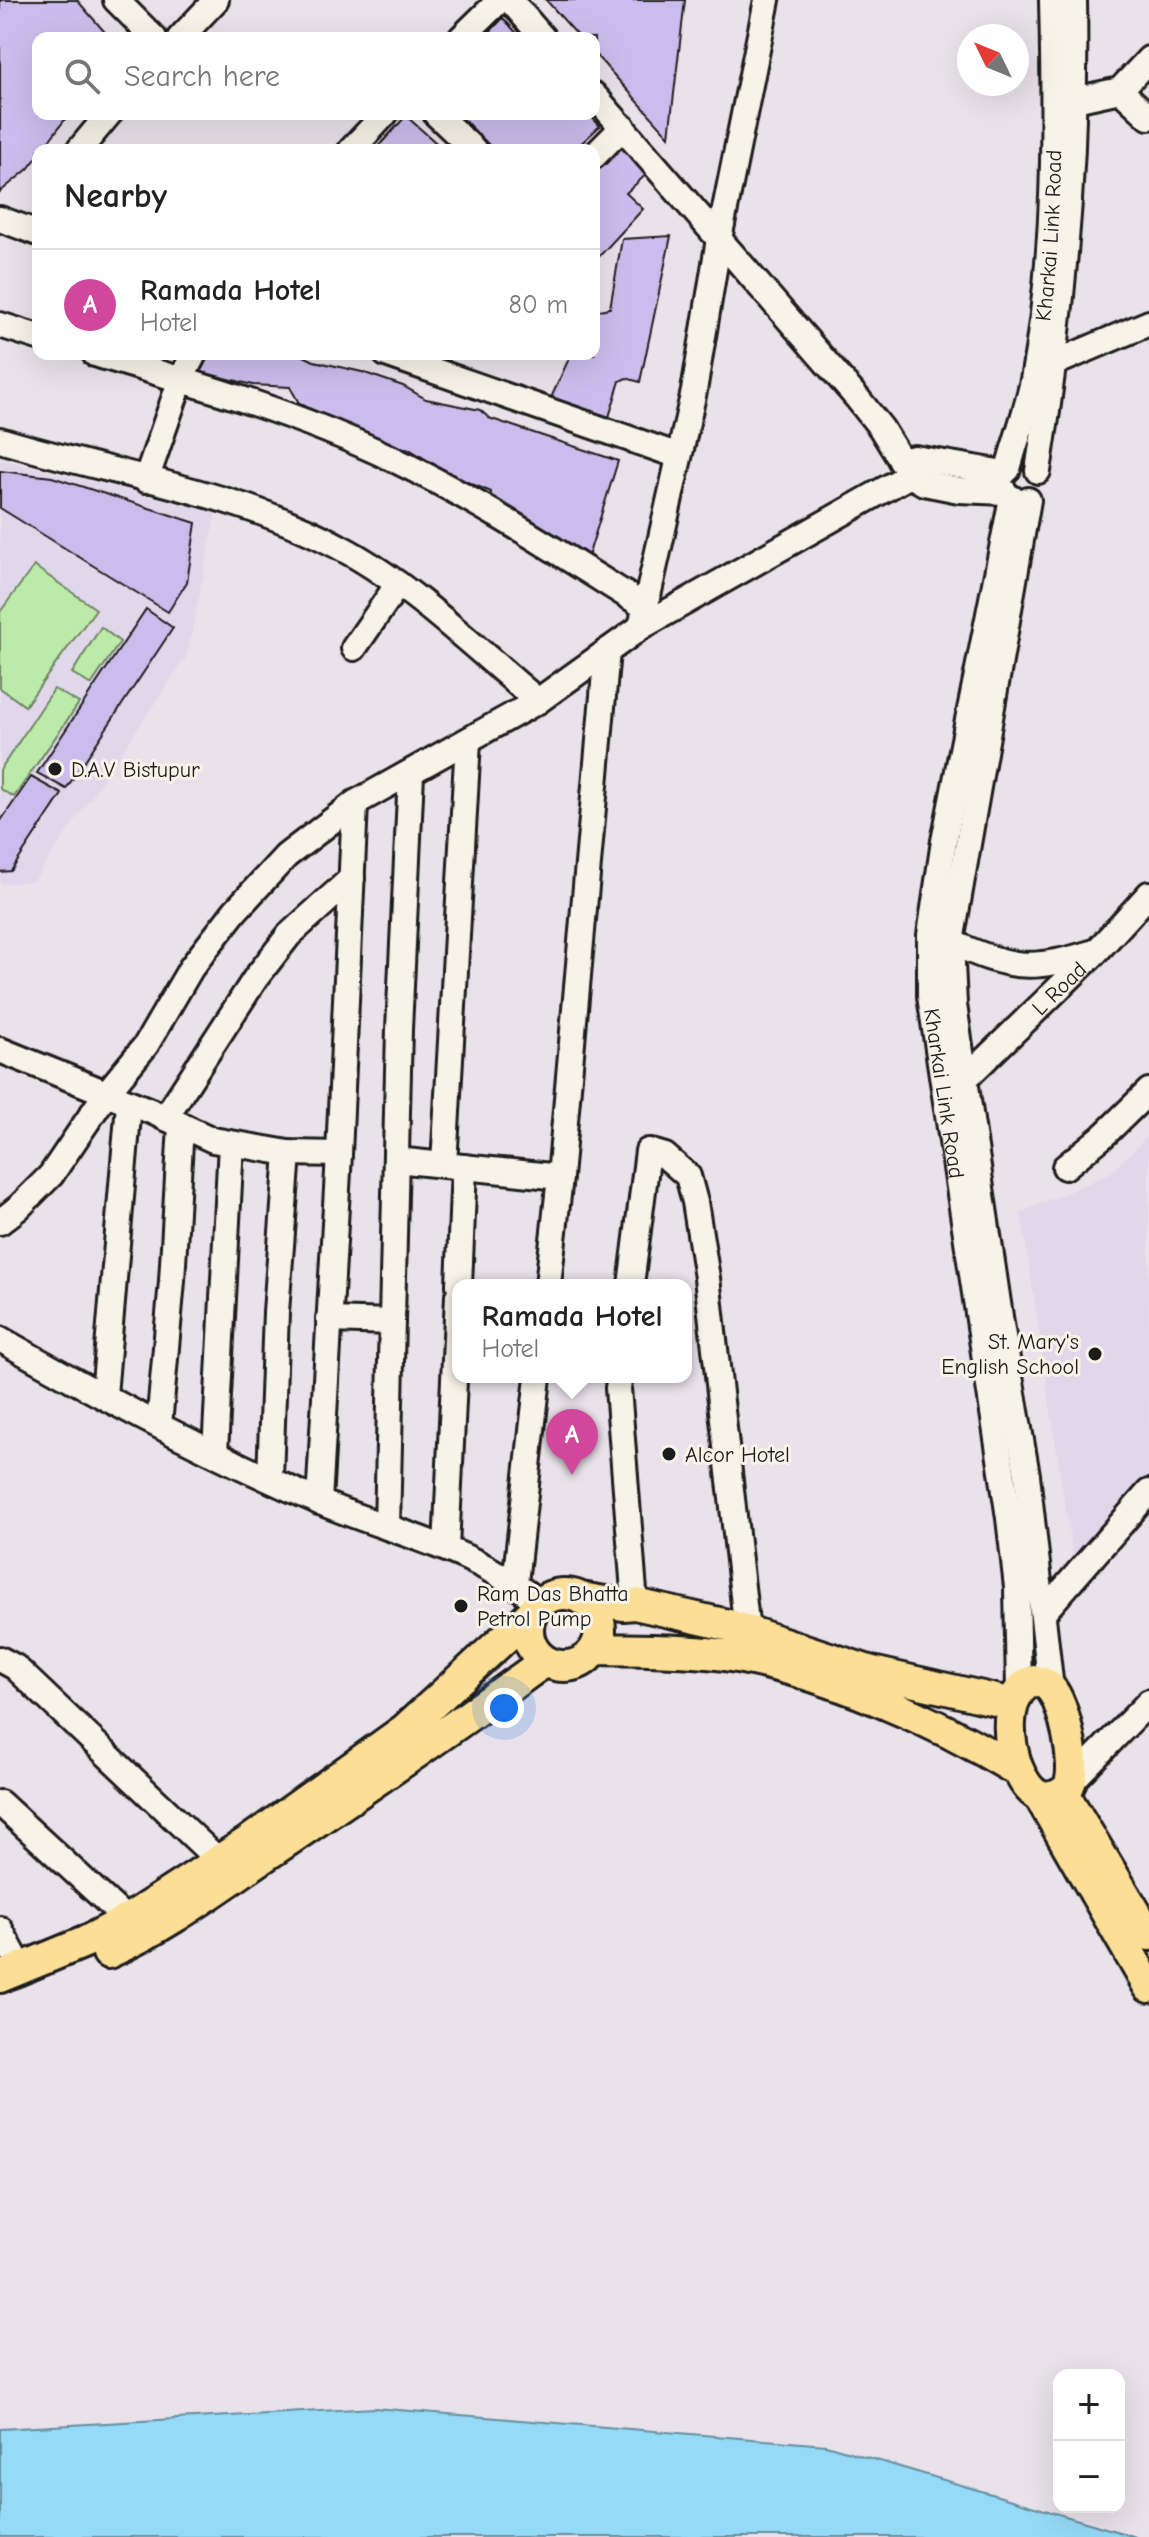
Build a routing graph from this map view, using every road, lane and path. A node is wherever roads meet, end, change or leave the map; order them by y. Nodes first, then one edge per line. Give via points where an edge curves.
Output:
1 (116, 0) edge
2 (216, 0) edge
3 (500, 0) edge
4 (510, 0) edge
5 (767, 0) edge
6 (1052, 0) edge
7 (1074, 0) edge
8 (148, 32) edge
9 (186, 32) edge
10 (467, 32) edge
11 (538, 32) edge
12 (1149, 59) edge
13 (1120, 90) junction
14 (600, 102) edge
15 (1065, 102) junction
16 (1149, 117) edge
17 (104, 120) edge
18 (379, 120) edge
19 (442, 120) edge
20 (623, 127) junction
21 (84, 144) edge
22 (357, 144) edge
23 (468, 144) edge
24 (600, 150) edge
25 (0, 219) edge
26 (32, 226) edge
27 (719, 239) junction
28 (1149, 323) edge
29 (0, 325) edge
30 (32, 335) edge
31 (116, 360) edge
32 (191, 360) edge
33 (407, 360) edge
34 (1055, 363) junction
35 (181, 379) junction
36 (0, 440) edge
37 (679, 456) junction
38 (906, 468) junction
39 (146, 480) junction
40 (1011, 486) junction
41 (398, 584) junction
42 (642, 616) junction
43 (354, 648) dead end
44 (607, 651) junction
45 (538, 701) junction
46 (468, 741) junction
47 (411, 774) junction
48 (355, 803) junction
49 (352, 878) junction
50 (1149, 894) edge
51 (951, 942) junction
52 (1097, 951) junction
53 (0, 1050) edge
54 (964, 1080) junction
55 (1149, 1091) edge
56 (105, 1095) junction
57 (129, 1104) junction
58 (173, 1121) junction
59 (231, 1144) junction
60 (288, 1153) junction
61 (339, 1154) junction
62 (396, 1160) junction
63 (454, 1166) junction
64 (1065, 1167) dead end
65 (560, 1177) junction
66 (0, 1222) edge
67 (459, 1279) edge
68 (549, 1279) edge
69 (632, 1279) edge
70 (329, 1320) junction
71 (392, 1322) junction
72 (0, 1339) edge
73 (454, 1383) edge
74 (537, 1383) edge
75 (619, 1383) edge
76 (104, 1395) junction
77 (159, 1425) junction
78 (215, 1453) junction
79 (270, 1478) junction
80 (1149, 1492) edge
81 (319, 1502) junction
82 (387, 1527) junction
83 (446, 1548) junction
84 (515, 1583) junction
85 (581, 1598) junction
86 (635, 1604) junction
87 (536, 1608) junction
88 (1043, 1613) junction
89 (747, 1631) junction
90 (596, 1649) junction
91 (0, 1659) edge
92 (545, 1661) junction
93 (1051, 1689) junction
94 (1016, 1697) junction
95 (1149, 1702) edge
96 (1018, 1771) junction
97 (1058, 1791) junction
98 (0, 1803) edge
99 (218, 1860) junction
100 (127, 1920) junction
101 (0, 1929) edge
102 (1149, 1935) edge
103 (7, 1983) edge
104 (1149, 1987) edge

1 - 8 street
2 - 9 street
3 - 10 street
4 - 11 street
5 - 27 street
6 - 15 street, Kharkai Link Road
7 - 15 street, Kharkai Link Road
12 - 13 street
13 - 15 street
13 - 16 street
14 - 20 street
15 - 34 street, Kharkai Link Road via 1064,275
15 - 40 street, Kharkai Link Road via 1033,381
17 - 21 street
18 - 22 street
19 - 23 street
20 - 24 street
20 - 27 street
25 - 26 street
27 - 37 street
27 - 38 street via 858,399
28 - 34 street
29 - 30 street
31 - 35 street
32 - 35 street
33 - 37 street
34 - 40 street, Kharkai Link Road via 1038,471 1023,463
35 - 39 street
35 - 42 street via 250,400 392,459 475,503
36 - 39 street
37 - 42 street
38 - 40 street via 924,483 959,490
38 - 42 street
39 - 41 street via 288,523 348,551
40 - 51 street
40 - 94 street, Kharkai Link Road via 944,841 930,935 930,996 1017,1587
41 - 43 street
41 - 45 street
42 - 44 street
44 - 45 street
44 - 65 street
45 - 46 street
46 - 47 street
46 - 63 street
47 - 48 street
47 - 62 street
48 - 49 street
48 - 56 street via 286,856 235,911 191,968 146,1045
49 - 58 street via 289,935 255,979
49 - 61 street
50 - 52 street, L Road
51 - 52 street via 990,960 1024,966 1056,964
51 - 54 street
52 - 54 street, L Road
53 - 56 street
54 - 88 street via 1027,1475
55 - 64 street
56 - 57 street
56 - 66 street via 51,1175
57 - 58 street
57 - 76 street
58 - 59 street
58 - 77 street via 172,1281
59 - 60 street
59 - 78 street
60 - 61 street
60 - 79 street
61 - 70 street
62 - 63 street
62 - 71 street
63 - 65 street
63 - 67 street
65 - 68 street
69 - 89 street via 648,1151 665,1156 688,1176 695,1202
70 - 71 street
70 - 81 street
71 - 82 street
72 - 76 street
73 - 83 street
74 - 84 street
75 - 86 street
76 - 77 street
77 - 78 street
78 - 79 street
79 - 81 street
80 - 88 street
81 - 82 street
82 - 83 street
83 - 84 street
84 - 87 street
85 - 86 main road
85 - 87 main road via 567,1593 552,1596
85 - 90 main road via 596,1611 601,1630
86 - 89 main road
87 - 92 main road via 529,1640
87 - 99 main road via 404,1730
88 - 93 street
89 - 94 main road via 872,1672
90 - 92 main road via 573,1666
90 - 96 main road via 723,1655 763,1663 848,1690 955,1734
91 - 99 street via 15,1667
92 - 103 main road via 158,1927 101,1956
93 - 94 main road via 1034,1681
93 - 97 main road via 1068,1735
94 - 96 main road via 1009,1728
95 - 97 street
96 - 97 main road via 1029,1787
97 - 102 main road
97 - 104 main road
98 - 100 street
99 - 100 main road
100 - 103 main road
101 - 103 street

